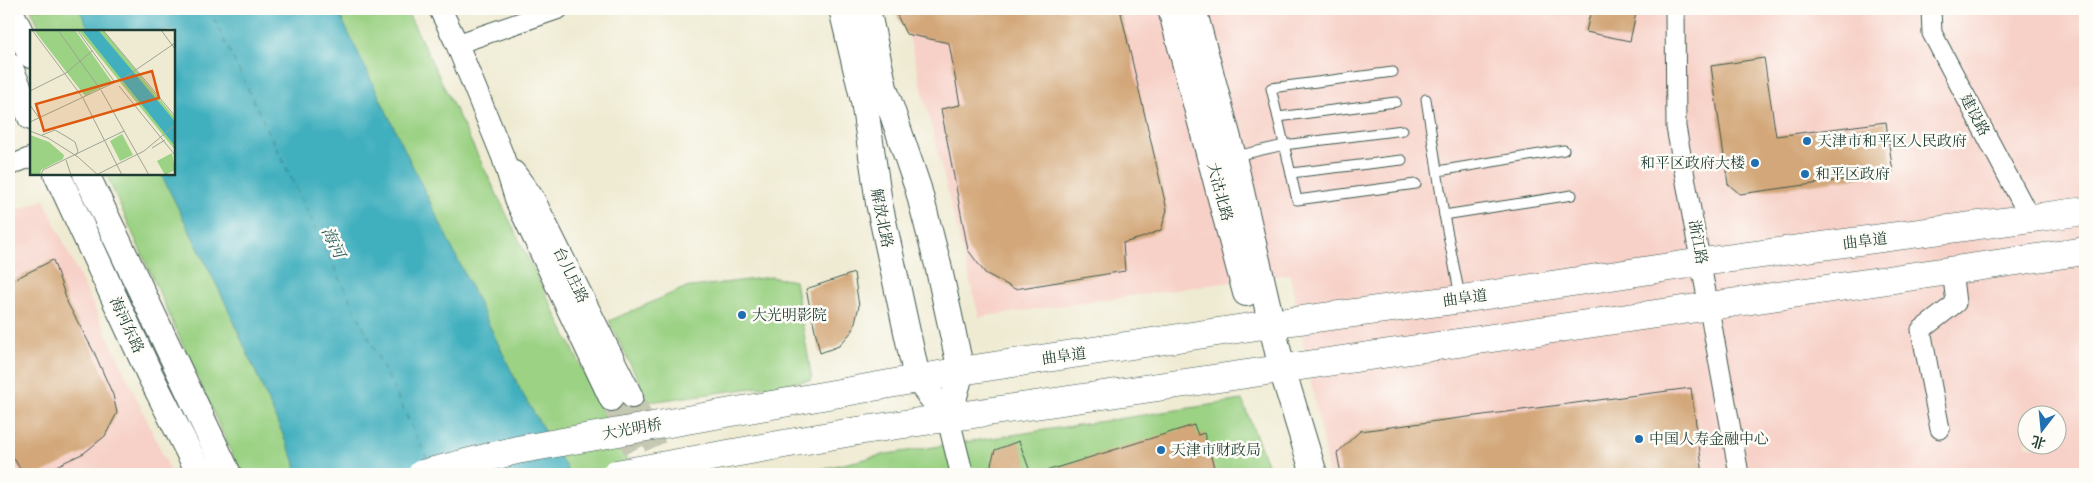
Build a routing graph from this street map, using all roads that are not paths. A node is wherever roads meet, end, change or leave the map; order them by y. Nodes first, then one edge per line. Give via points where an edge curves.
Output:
1 (9, 9) edge
2 (440, 9) edge
3 (559, 9) edge
4 (842, 9) edge
5 (867, 9) edge
6 (1171, 9) edge
7 (1193, 9) edge
8 (1675, 9) edge
9 (1931, 9) edge
10 (457, 44) junction
11 (30, 53) edge
12 (9, 66) edge
13 (1393, 72) dead end
14 (1426, 99) dead end
15 (1396, 102) dead end
16 (30, 114) edge
17 (1278, 117) junction
18 (1403, 130) dead end
19 (1284, 145) junction
20 (1564, 150) dead end
21 (30, 157) edge
22 (1233, 157) junction
23 (1402, 160) dead end
24 (9, 166) edge
25 (1438, 171) junction
26 (1291, 173) junction
27 (57, 175) edge
28 (86, 175) edge
29 (1416, 184) dead end
30 (1572, 195) dead end
31 (2085, 211) edge
32 (1444, 215) junction
33 (2030, 218) junction
34 (2085, 251) edge
35 (1702, 262) junction
36 (1952, 270) junction
37 (1461, 299) junction
38 (1708, 306) junction
39 (1262, 325) junction
40 (1282, 369) junction
41 (961, 370) junction
42 (917, 378) junction
43 (845, 392) joint
44 (621, 398) tunnel mouth
45 (948, 418) junction
46 (1940, 429) dead end
47 (200, 474) edge
48 (228, 474) edge
49 (422, 474) edge
50 (616, 474) edge
51 (962, 474) edge
52 (1314, 474) edge
53 (1739, 474) edge

1 - 11 main road
2 - 10 street, 台儿庄路
3 - 10 street
4 - 42 main road, 解放北路 via 864,101 879,203
5 - 41 main road, 解放北路 via 884,88 928,226
6 - 39 main road, 大沽北路
7 - 22 main road, 大沽北路
8 - 35 street, 浙江路 via 1676,127
9 - 33 street, 建设路 via 1932,34
10 - 44 street, 台儿庄路 via 503,158 533,198
12 - 16 main road
13 - 17 lane via 1271,88
14 - 25 lane
15 - 17 lane
17 - 19 lane
18 - 19 lane
19 - 22 lane
19 - 26 lane
20 - 25 lane
21 - 24 street
22 - 39 main road, 大沽北路
23 - 26 lane
25 - 32 lane
26 - 29 lane via 1297,200
27 - 47 main road, 海河东路 via 150,375
28 - 48 main road, 海河东路
30 - 32 lane
31 - 33 main road, 曲阜道
32 - 37 lane
33 - 35 main road, 曲阜道
34 - 36 main road
35 - 37 main road, 曲阜道
35 - 38 street, 浙江路
36 - 38 main road
36 - 46 street via 1956,303 1921,330
37 - 39 main road, 曲阜道
38 - 40 main road
38 - 53 street, 浙江路
39 - 40 main road, 大沽北路
39 - 41 main road, 曲阜道
40 - 45 main road
40 - 52 main road, 大沽北路
41 - 42 main road, 曲阜道
41 - 45 main road, 解放北路
42 - 43 main road, 曲阜道
42 - 45 main road, 解放北路
43 - 49 main road, 大光明桥, bridge via 517,450
45 - 50 main road, bridge
45 - 51 street, 解放北路

